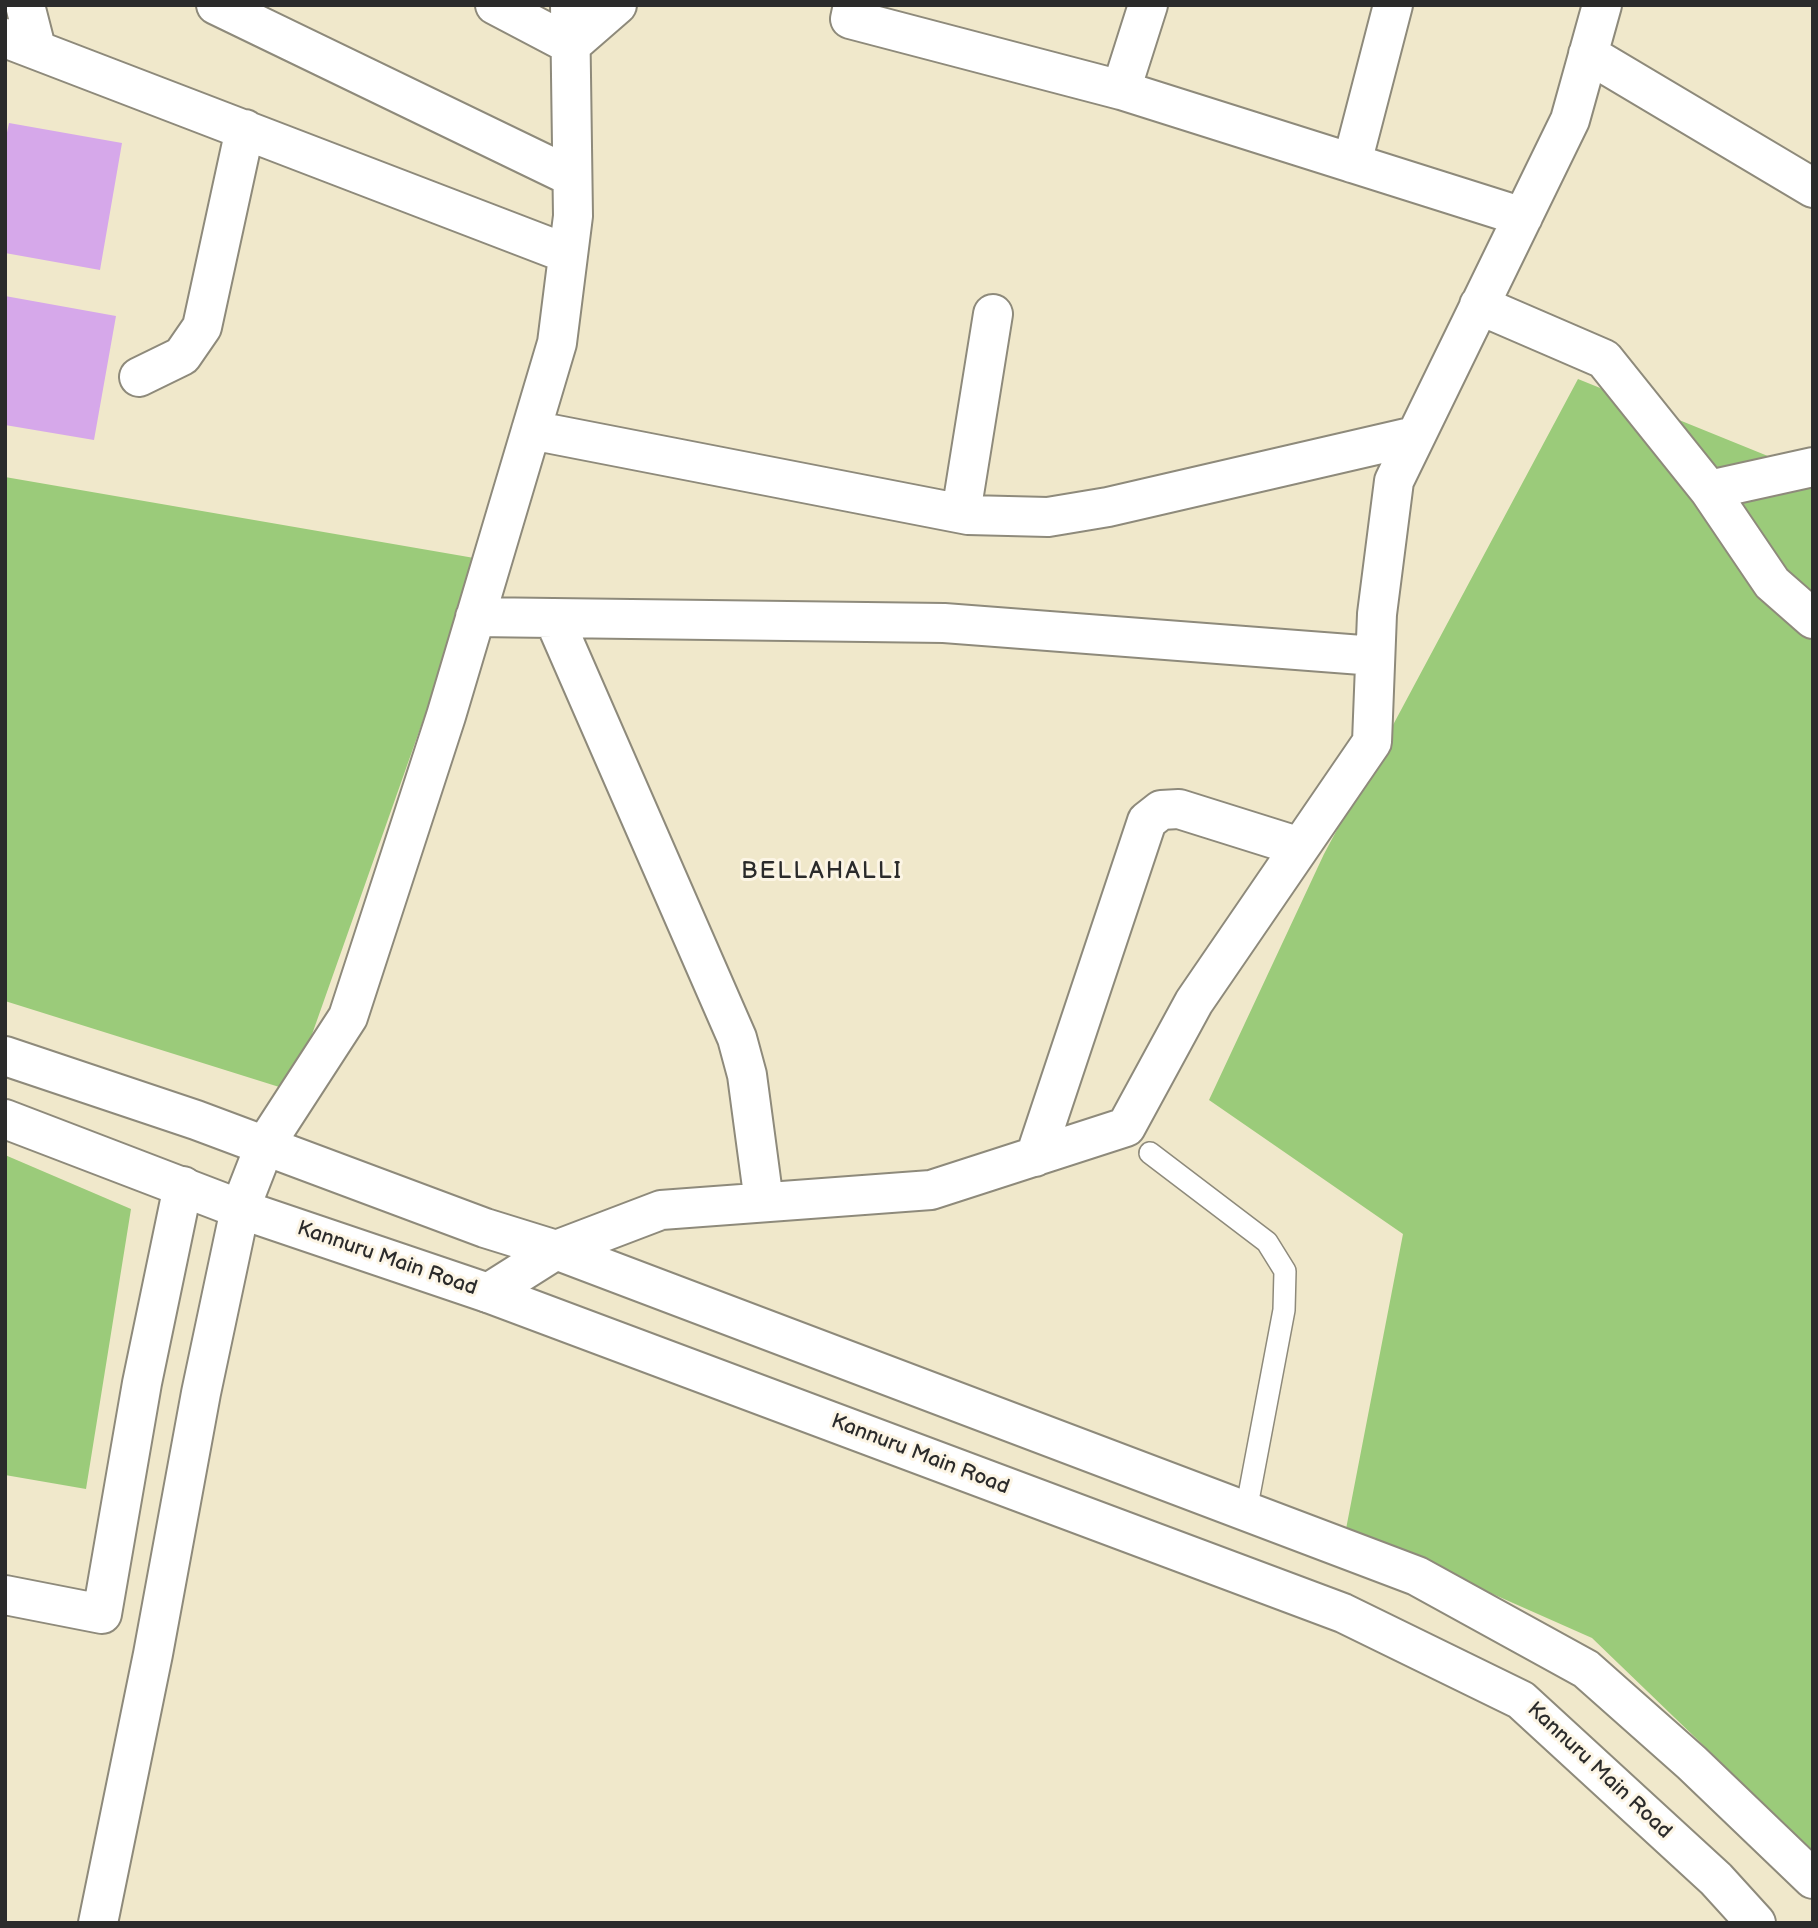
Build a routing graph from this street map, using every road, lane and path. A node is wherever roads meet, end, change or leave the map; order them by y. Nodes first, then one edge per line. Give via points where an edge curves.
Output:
1 (26, 5) edge
2 (216, 5) edge
3 (495, 5) edge
4 (570, 5) edge
5 (617, 5) edge
6 (853, 5) edge
7 (1147, 5) edge
8 (1393, 5) edge
9 (1602, 5) edge
10 (21, 43) edge
11 (571, 45) junction
12 (1588, 54) junction
13 (1121, 90) junction
14 (245, 129) junction
15 (1352, 163) junction
16 (572, 177) junction
17 (1813, 188) edge
18 (1523, 217) junction
19 (568, 254) junction
20 (1479, 305) junction
21 (993, 314) dead end
22 (139, 377) dead end
23 (531, 430) junction
24 (1415, 436) junction
25 (1813, 467) edge
26 (1709, 490) junction
27 (961, 513) junction
28 (475, 617) junction
29 (554, 619) junction
30 (1813, 619) edge
31 (1375, 656) junction
32 (1300, 848) junction
33 (5, 1056) edge
34 (5, 1119) edge
35 (265, 1145) junction
36 (1150, 1153) dead end
37 (1035, 1157) junction
38 (183, 1186) junction
39 (764, 1202) junction
40 (240, 1209) junction
41 (556, 1250) junction
42 (488, 1293) junction
43 (1245, 1511) junction
44 (5, 1595) edge
45 (1813, 1880) edge
46 (97, 1923) edge
47 (1756, 1923) edge

1 - 10 street
2 - 16 street
3 - 11 street
4 - 11 street
5 - 11 street
6 - 13 street via 850,19
7 - 13 street
8 - 15 street
9 - 12 street
10 - 14 street
11 - 16 street
12 - 17 street
12 - 18 street via 1570,120
13 - 15 street
14 - 19 street
14 - 22 street via 202,327 182,356
15 - 18 street
16 - 19 street
18 - 20 street
19 - 23 street via 557,343
20 - 24 street
20 - 26 street via 1604,359
21 - 27 street
23 - 27 street
23 - 28 street
24 - 27 street via 1108,507 1048,517
24 - 31 street via 1394,481
25 - 26 street
26 - 30 street via 1772,583
28 - 29 street
28 - 35 street via 348,1017
29 - 31 street via 944,623
29 - 39 street via 737,1038 747,1075
31 - 32 street via 1372,742
32 - 37 street via 1194,1002 1126,1127
32 - 37 street via 1179,808 1161,810 1147,821
33 - 35 street
34 - 38 street, Kannuru Main Road
35 - 40 street
35 - 41 street
36 - 43 lane via 1267,1242 1285,1271 1284,1310
37 - 39 street via 931,1190
38 - 40 street, Kannuru Main Road
38 - 44 street via 142,1383 102,1614
39 - 41 street via 661,1210
40 - 42 street, Kannuru Main Road
40 - 46 street
41 - 42 street
41 - 43 street
42 - 47 street, Kannuru Main Road via 1343,1613 1521,1700 1716,1879
43 - 45 street via 1417,1576 1586,1669

